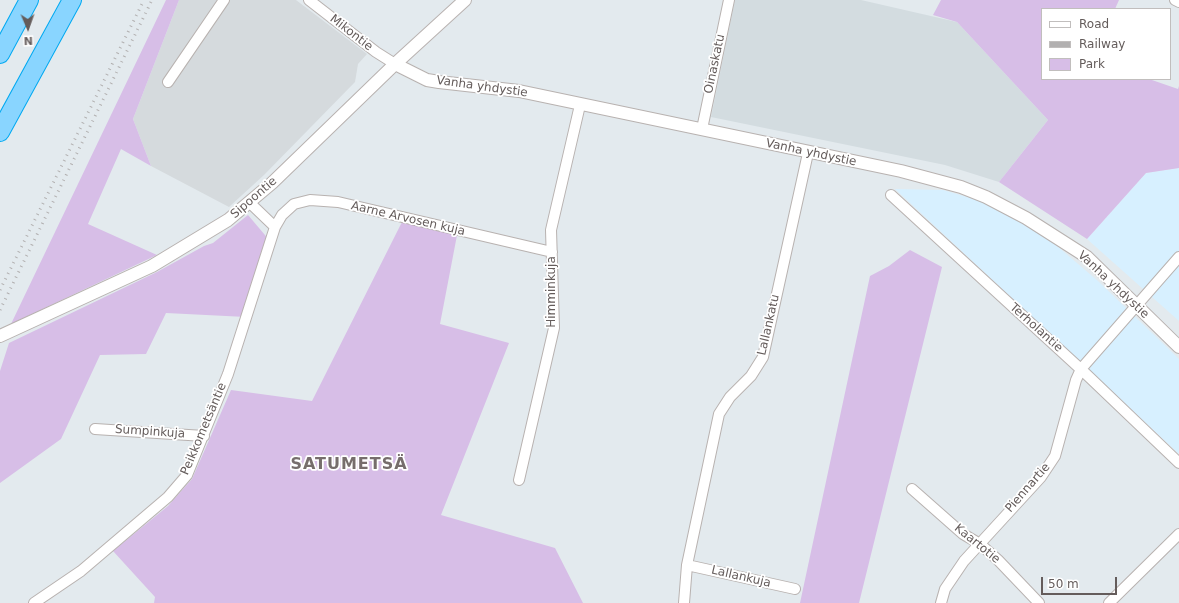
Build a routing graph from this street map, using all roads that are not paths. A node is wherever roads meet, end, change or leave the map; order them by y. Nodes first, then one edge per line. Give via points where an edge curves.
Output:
1 (29, 0) edge
2 (72, 0) edge
3 (224, 0) edge
4 (465, 0) edge
5 (729, 0) edge
6 (1175, 0) edge
7 (315, 2) edge
8 (1179, 2) edge
9 (0, 54) edge
10 (395, 64) junction
11 (168, 82) dead end
12 (580, 105) junction
13 (702, 129) junction
14 (0, 132) edge
15 (808, 153) junction
16 (891, 195) dead end
17 (250, 203) junction
18 (274, 227) junction
19 (552, 252) junction
20 (1179, 257) edge
21 (1137, 305) junction
22 (0, 336) edge
23 (1179, 347) edge
24 (1080, 369) junction
25 (95, 428) dead end
26 (204, 436) junction
27 (1179, 463) edge
28 (519, 480) dead end
29 (912, 489) dead end
30 (1179, 534) edge
31 (980, 544) junction
32 (687, 566) junction
33 (795, 590) dead end
34 (34, 603) edge
35 (684, 603) edge
36 (940, 603) edge
37 (1039, 603) edge
38 (1109, 603) edge

1 - 9 highway
2 - 14 highway
3 - 11 street
4 - 10 street, Sipoontie
5 - 13 street, Oinaskatu
6 - 8 street
7 - 10 street, Mikontie via 376,52
10 - 12 street, Vanha yhdystie via 427,80 500,88
10 - 17 street, Sipoontie
12 - 13 street, Vanha yhdystie
12 - 19 street, Himminkuja via 552,230
13 - 15 street, Vanha yhdystie
15 - 21 street, Vanha yhdystie via 901,171 961,187 986,197 1026,218 1087,257
15 - 32 street, Lallankatu via 763,357 751,376 730,397 719,414
16 - 24 street, Terholantie
17 - 18 street
17 - 22 street, Sipoontie via 228,220 152,266
18 - 19 street, Aarne Arvosen kuja via 294,204 310,200 338,202
18 - 26 street, Peikkometsäntie via 228,374
19 - 28 street, Himminkuja via 554,328
20 - 21 street, Piennartie
21 - 23 street, Vanha yhdystie
21 - 24 street, Piennartie
24 - 27 street, Terholantie
24 - 31 street, Piennartie via 1055,456 1041,477
25 - 26 street, Sumpinkuja
26 - 34 street, Peikkometsäntie via 187,475 168,497 81,571
29 - 31 street, Kaartotie via 963,534
30 - 38 street
31 - 36 street, Piennartie via 964,561 945,589
31 - 37 street, Kaartotie
32 - 33 street, Lallankuja
32 - 35 street, Lallankatu

